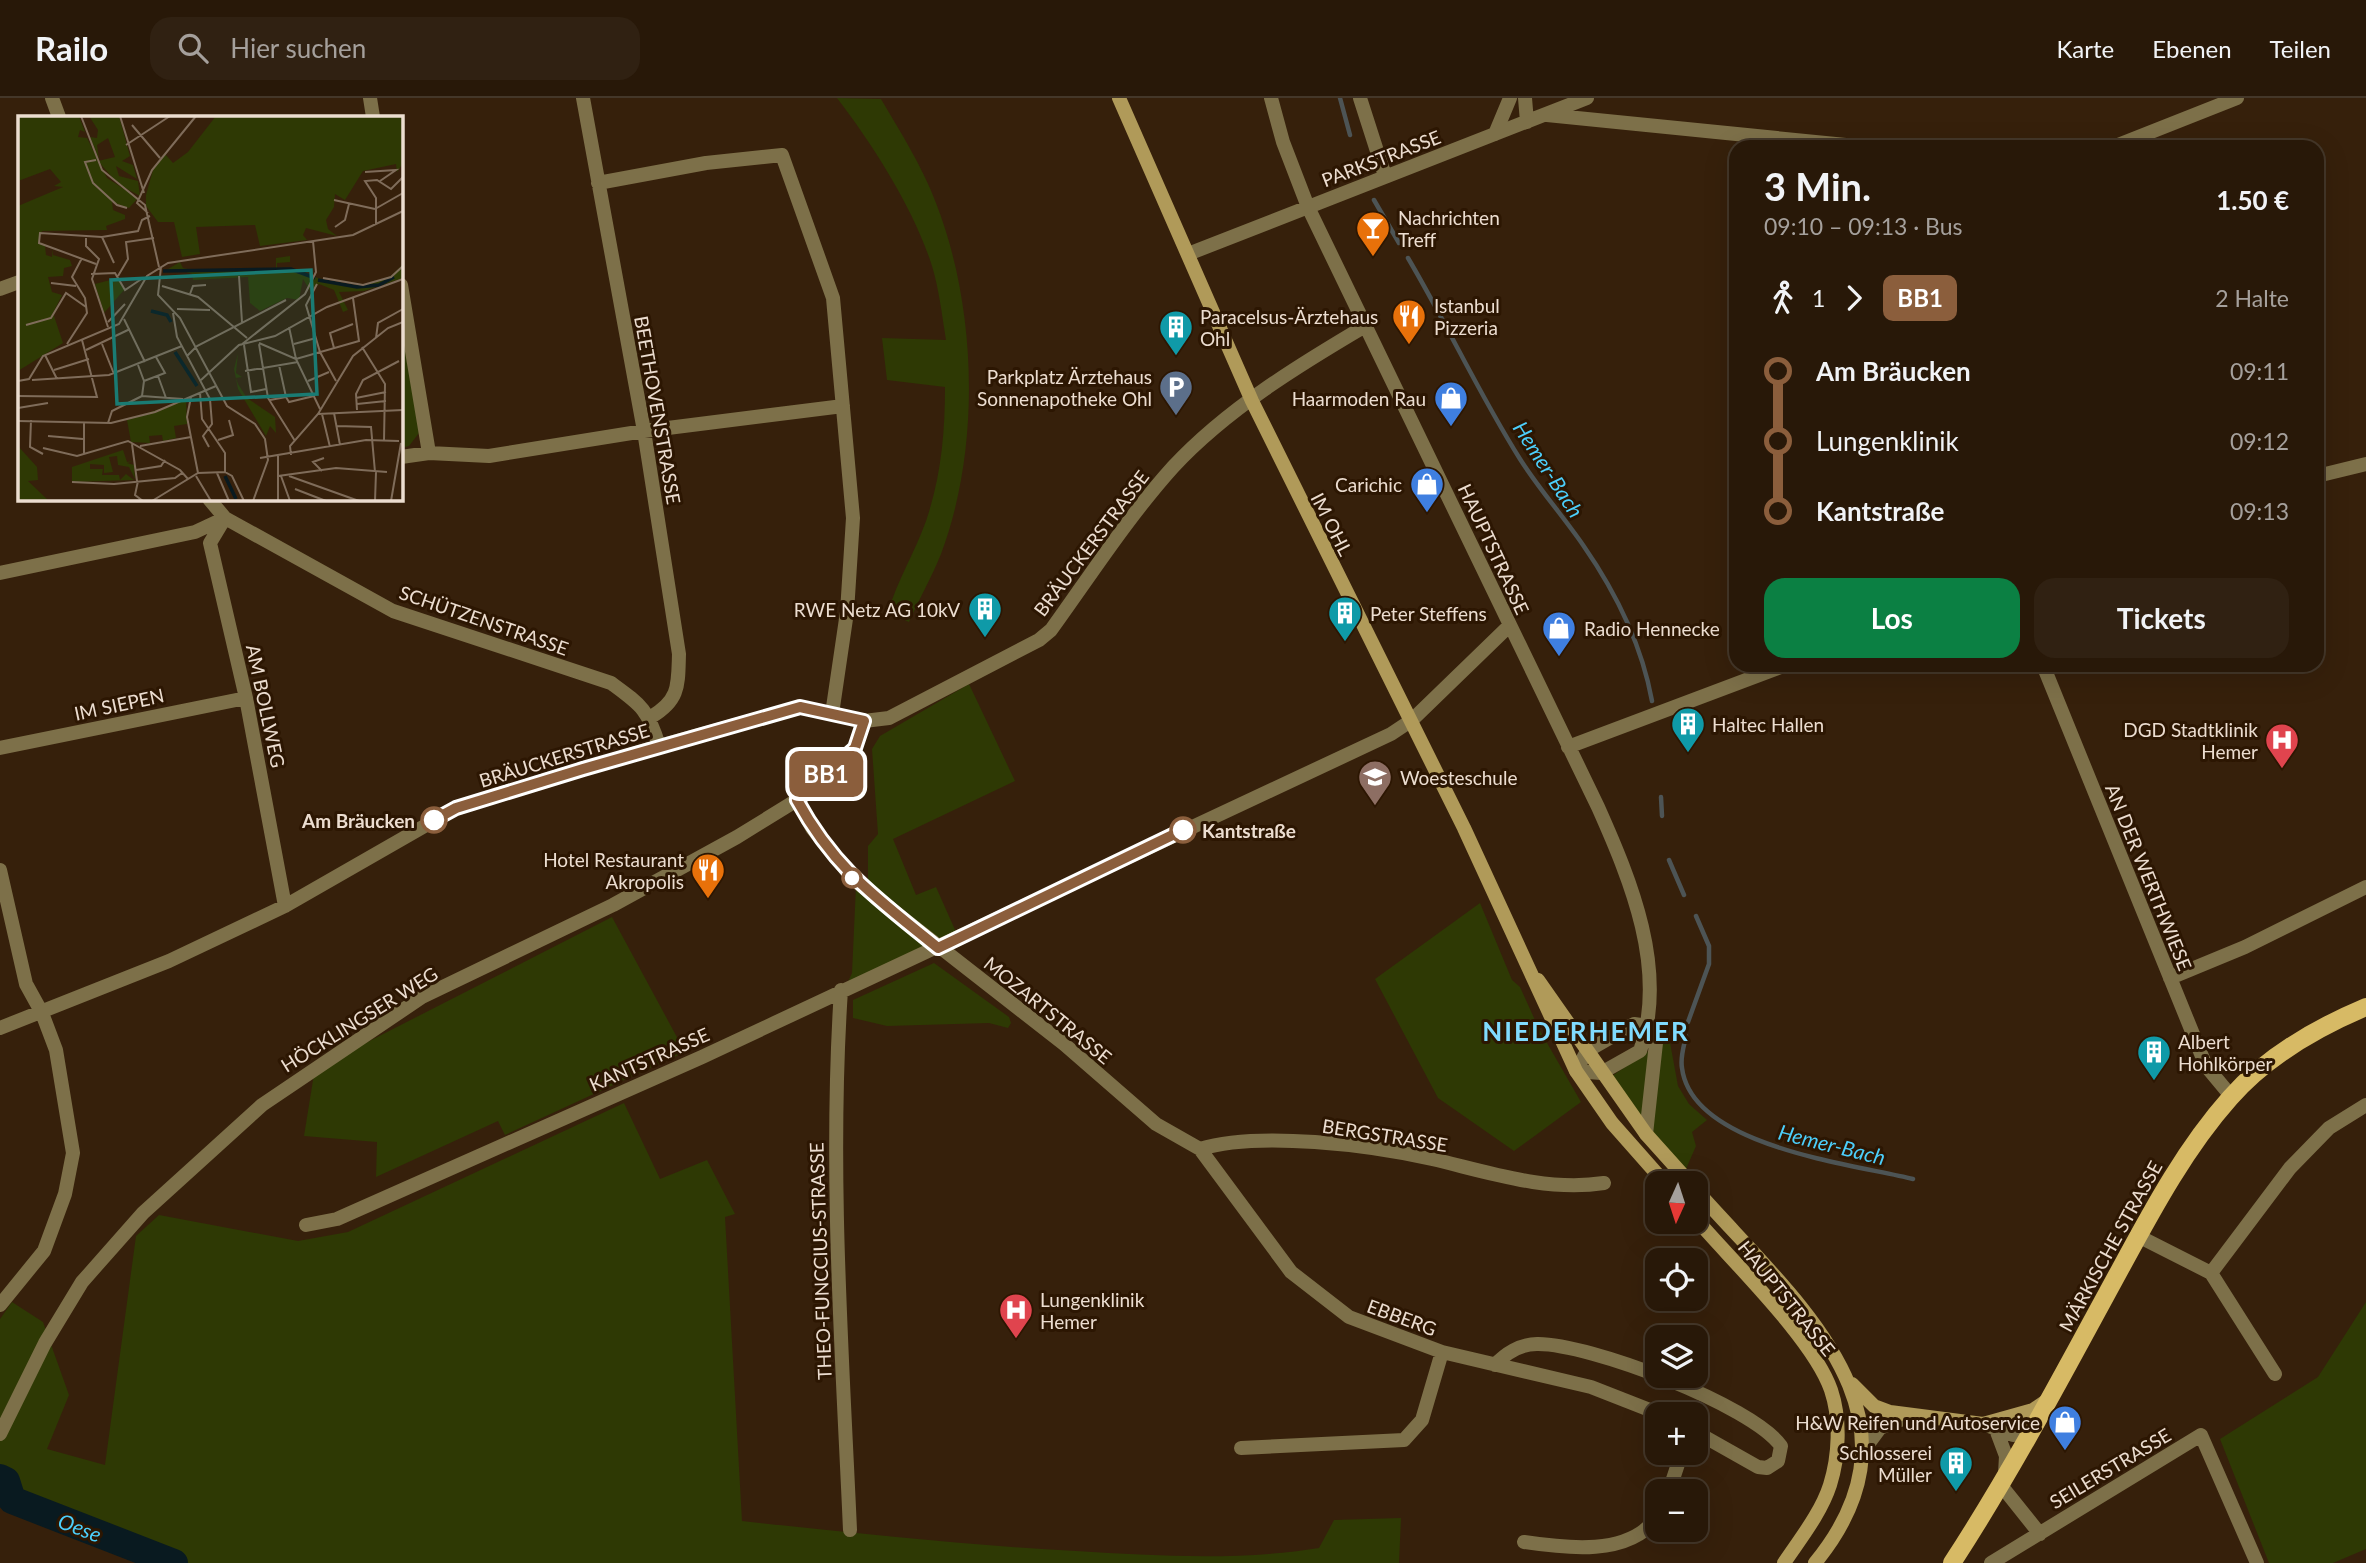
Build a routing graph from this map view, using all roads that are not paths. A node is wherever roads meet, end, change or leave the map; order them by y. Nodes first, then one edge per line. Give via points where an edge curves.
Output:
1 (52, 98) edge
2 (370, 98) edge
3 (583, 98) edge
4 (1119, 98) edge
5 (1271, 98) edge
6 (1360, 98) edge
7 (1510, 98) edge
8 (1525, 98) edge
9 (1587, 98) edge
10 (2237, 98) edge
11 (1542, 114) junction
12 (59, 116) edge
13 (373, 116) edge
14 (1527, 122) junction
15 (1495, 134) junction
16 (1767, 140) edge
17 (2131, 140) edge
18 (1385, 176) junction
19 (598, 183) junction
20 (1308, 206) junction
21 (1188, 254) junction
22 (18, 282) edge
23 (0, 289) edge
24 (402, 291) edge
25 (1367, 325) junction
26 (1252, 401) junction
27 (843, 406) junction
28 (644, 431) junction
29 (429, 453) junction
30 (402, 457) edge
31 (2366, 464) edge
32 (2324, 474) edge
33 (210, 500) edge
34 (225, 518) junction
35 (0, 573) edge
36 (1509, 626) junction
37 (1767, 672) edge
38 (2046, 672) edge
39 (246, 698) junction
40 (832, 713) junction
41 (651, 718) junction
42 (1412, 720) junction
43 (864, 721) junction
44 (659, 746) junction
45 (1568, 747) junction
46 (0, 748) edge
47 (797, 800) junction
48 (0, 870) edge
49 (2366, 887) edge
50 (285, 906) junction
51 (938, 948) junction
52 (1525, 962) junction
53 (2167, 973) junction
54 (841, 990) junction
55 (2366, 1007) edge
56 (41, 1013) junction
57 (1648, 1026) junction
58 (0, 1028) edge
59 (1587, 1051) junction
60 (1576, 1072) junction
61 (1601, 1073) junction
62 (2231, 1096) junction
63 (2366, 1105) edge
64 (1646, 1134) junction
65 (1200, 1149) junction
66 (1654, 1171) edge
67 (1679, 1171) edge
68 (1604, 1183) dead end
69 (1708, 1204) edge
70 (306, 1225) dead end
71 (1708, 1233) edge
72 (2138, 1236) junction
73 (2211, 1273) junction
74 (1783, 1289) junction
75 (1768, 1302) junction
76 (0, 1305) edge
77 (1442, 1352) junction
78 (1495, 1365) junction
79 (2275, 1374) dead end
80 (1848, 1380) junction
81 (2050, 1398) junction
82 (1645, 1408) edge
83 (1908, 1417) junction
84 (1983, 1424) junction
85 (1997, 1432) junction
86 (2031, 1433) junction
87 (0, 1434) edge
88 (1708, 1439) edge
89 (1241, 1448) dead end
90 (1863, 1451) junction
91 (2003, 1480) junction
92 (1645, 1529) edge
93 (850, 1530) dead end
94 (2040, 1534) junction
95 (1524, 1542) dead end
96 (1831, 1543) junction
97 (1784, 1563) edge
98 (1815, 1563) edge
99 (1823, 1563) edge
100 (1952, 1563) edge
101 (1991, 1563) edge
102 (2257, 1563) edge

1 - 12 street
2 - 13 street
3 - 19 street, BEETHOVENSTRASSE
4 - 21 main road, IM OHL
5 - 20 street, HAUPTSTRASSE
6 - 18 street
7 - 15 street
8 - 14 street
9 - 11 street, PARKSTRASSE
10 - 17 street
11 - 14 street, PARKSTRASSE
11 - 16 street
14 - 15 street, PARKSTRASSE
15 - 18 street, PARKSTRASSE
18 - 20 street, PARKSTRASSE
19 - 27 street via 706,163 782,155 832,298
19 - 28 street, BEETHOVENSTRASSE
20 - 21 street, PARKSTRASSE
20 - 25 street, HAUPTSTRASSE
21 - 26 main road, IM OHL
22 - 23 street
24 - 29 street
25 - 26 street, BRÄUCKERSTRASSE
25 - 36 street, HAUPTSTRASSE
26 - 42 main road, IM OHL
26 - 43 street, BRÄUCKERSTRASSE via 1173,468 1039,640 889,718
27 - 28 street
27 - 40 street via 853,518 847,612
28 - 29 street via 489,456
28 - 41 street, BEETHOVENSTRASSE via 679,654 678,691
29 - 30 street
31 - 32 street
33 - 34 street, SCHÜTZENSTRASSE
34 - 35 street via 195,532
34 - 39 street, AM BOLLWEG via 210,543
34 - 41 street, SCHÜTZENSTRASSE via 393,611 611,683
36 - 42 street, KANTSTRASSE
36 - 45 street, HAUPTSTRASSE
37 - 45 street
38 - 53 street, AN DER WERTHWIESE
39 - 46 street, IM SIEPEN
39 - 50 street, AM BOLLWEG
40 - 43 street, BRÄUCKERSTRASSE
40 - 44 street, BRÄUCKERSTRASSE via 800,707
41 - 44 street
42 - 51 street, KANTSTRASSE via 1391,734
42 - 52 main road, IM OHL
43 - 47 street, HÖCKLINGSER WEG via 855,748
44 - 50 street, BRÄUCKERSTRASSE via 456,808
45 - 57 street, HAUPTSTRASSE via 1617,850 1632,894 1648,961
47 - 51 street, MOZARTSTRASSE via 812,828 854,880
47 - 87 street, HÖCKLINGSER WEG via 613,905 422,997 312,1069 225,1137 143,1213 82,1282 45,1343
48 - 56 street via 26,984
49 - 53 street via 2245,947
50 - 56 street, BRÄUCKERSTRASSE via 169,961
51 - 54 street, KANTSTRASSE
51 - 65 street, MOZARTSTRASSE via 1064,1044 1156,1124
52 - 59 main road, IM OHL
52 - 60 main road, IM OHL
53 - 62 street, AN DER WERTHWIESE via 2206,1066
54 - 70 street, KANTSTRASSE via 361,1209
54 - 93 street, THEO-FUNCCIUS-STRASSE via 836,1188
55 - 62 main road, MÄRKISCHE STRASSE via 2292,1046
56 - 58 street, BRÄUCKERSTRASSE
56 - 76 street via 56,1050 73,1153 65,1194 44,1251
57 - 59 street via 1634,1024
57 - 61 street, HAUPTSTRASSE via 1640,1051
57 - 64 street, HAUPTSTRASSE via 1656,1044
59 - 60 street
59 - 61 main road
60 - 61 street
60 - 66 main road
61 - 64 main road
62 - 72 main road, MÄRKISCHE STRASSE via 2183,1160
63 - 73 street via 2329,1128 2290,1168
64 - 67 main road
65 - 68 street, BERGSTRASSE via 1232,1141 1301,1142 1431,1158 1486,1175 1578,1187
65 - 77 street, EBBERG via 1291,1272 1349,1317
69 - 74 main road, HAUPTSTRASSE
71 - 75 main road, HAUPTSTRASSE
72 - 73 street
72 - 81 main road, MÄRKISCHE STRASSE
73 - 79 street
74 - 75 street
74 - 80 main road, HAUPTSTRASSE via 1828,1344
75 - 97 main road, HAUPTSTRASSE via 1818,1364 1831,1391 1837,1423 1829,1488
77 - 78 street, EBBERG
77 - 89 street via 1422,1420 1404,1440
78 - 82 street, EBBERG via 1591,1387
78 - 88 street via 1506,1353 1536,1343 1687,1386 1771,1431 1781,1446 1778,1461 1768,1468 1758,1467
80 - 83 main road, HAUPTSTRASSE via 1874,1406
80 - 90 main road, HAUPTSTRASSE
81 - 84 main road, HAUPTSTRASSE via 2032,1410
81 - 86 main road, MÄRKISCHE STRASSE
83 - 84 main road, HAUPTSTRASSE
83 - 90 street via 1880,1428
84 - 85 street, HAUPTSTRASSE
85 - 86 street, HAUPTSTRASSE
85 - 91 street via 2006,1456
86 - 91 main road, MÄRKISCHE STRASSE
90 - 96 main road, HAUPTSTRASSE via 1860,1481
91 - 94 street, SEILERSTRASSE
91 - 100 main road, MÄRKISCHE STRASSE
92 - 95 street via 1618,1542 1562,1548
94 - 101 street, SEILERSTRASSE
94 - 102 street, SEILERSTRASSE via 2201,1435
96 - 98 main road, HAUPTSTRASSE
96 - 99 street, HAUPTSTRASSE

